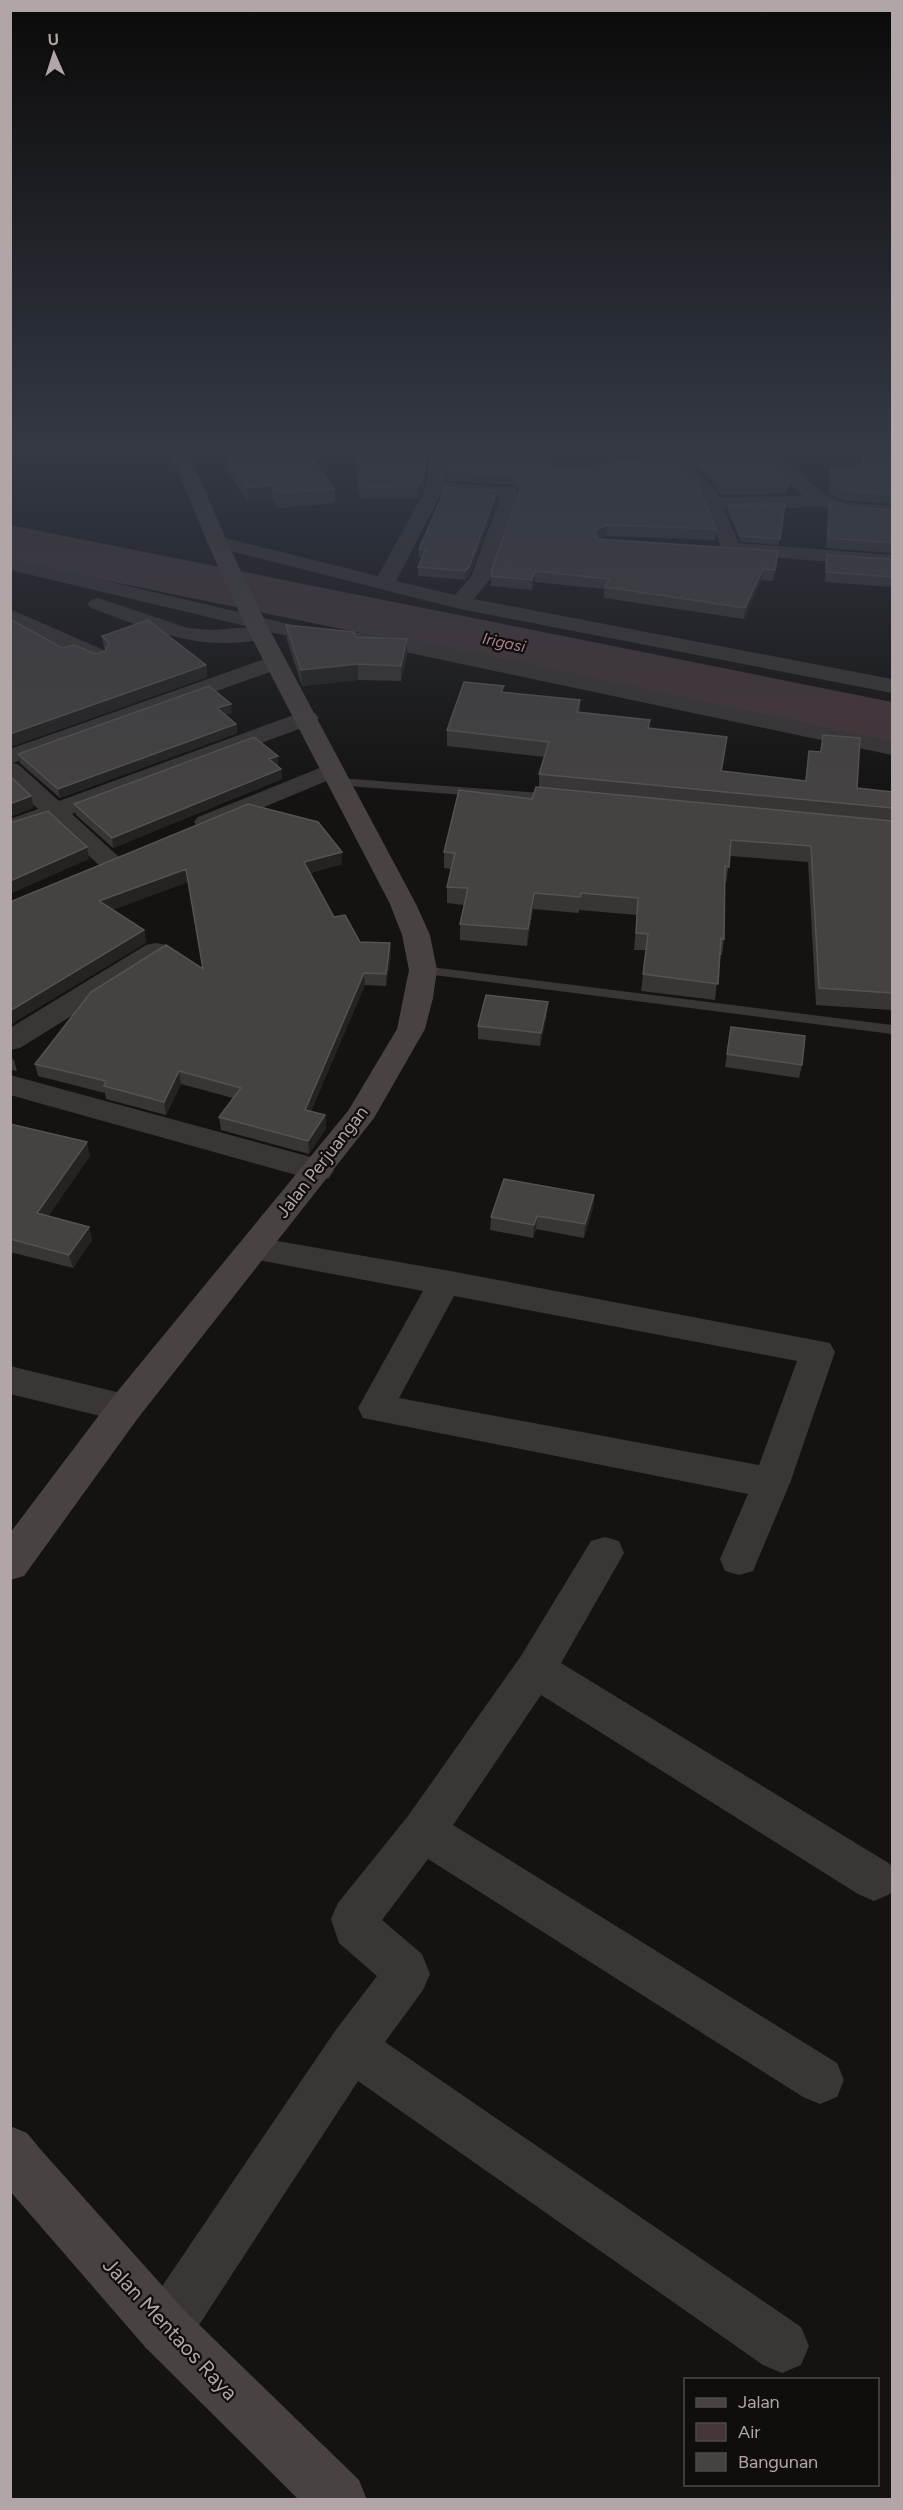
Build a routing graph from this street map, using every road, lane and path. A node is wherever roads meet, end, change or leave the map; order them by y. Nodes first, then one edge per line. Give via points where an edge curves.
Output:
1 (20, 566) edge
2 (228, 566) edge
3 (308, 566) edge
4 (393, 566) edge
5 (485, 566) edge
6 (51, 573) junction
7 (383, 585) junction
8 (460, 603) junction
9 (10, 615) edge
10 (256, 625) junction
11 (98, 656) edge
12 (276, 662) junction
13 (892, 686) edge
14 (307, 718) junction
15 (892, 748) edge
16 (10, 757) edge
17 (10, 770) edge
18 (336, 776) junction
19 (562, 799) edge
20 (54, 811) junction
21 (10, 828) edge
22 (184, 831) edge
23 (110, 862) edge
24 (156, 951) edge
25 (423, 970) junction
26 (892, 1030) edge
27 (10, 1041) edge
28 (10, 1085) edge
29 (318, 1170) junction
30 (254, 1249) junction
31 (445, 1282) junction
32 (10, 1380) edge
33 (125, 1408) junction
34 (771, 1483) junction
35 (605, 1553) dead end
36 (739, 1559) dead end
37 (10, 1564) edge
38 (535, 1669) junction
39 (423, 1832) junction
40 (874, 1880) dead end
41 (352, 2048) junction
42 (820, 2080) dead end
43 (10, 2150) edge
44 (165, 2330) junction
45 (782, 2346) dead end
46 (339, 2499) edge

1 - 6 street
2 - 10 main road, Jalan Perjuangan
3 - 7 street
4 - 7 street
5 - 8 street via 481,578
6 - 10 street
6 - 10 street via 24,584 184,634 213,637
7 - 8 street
8 - 13 street
9 - 11 street
10 - 12 main road, Jalan Perjuangan
10 - 15 street via 405,645
12 - 14 main road, Jalan Perjuangan
12 - 16 street
14 - 18 main road, Jalan Perjuangan
14 - 20 street
17 - 20 street
18 - 19 lane
18 - 22 street
18 - 25 main road, Jalan Perjuangan via 403,904 416,935
20 - 21 street
20 - 23 street
24 - 27 street
25 - 26 lane
25 - 29 main road, Jalan Perjuangan via 411,1029 359,1118
28 - 29 street
29 - 30 main road, Jalan Perjuangan
30 - 31 street
30 - 33 main road, Jalan Perjuangan
31 - 34 street via 818,1352
31 - 34 street via 376,1408
32 - 33 street
33 - 37 main road, Jalan Perjuangan
34 - 36 street
35 - 38 street
38 - 39 street
38 - 40 street
39 - 41 street via 354,1919 356,1927 407,1974
39 - 42 street
41 - 44 street
41 - 45 street
43 - 44 main road, Jalan Mentaos Raya
44 - 46 main road, Jalan Mentaos Raya

